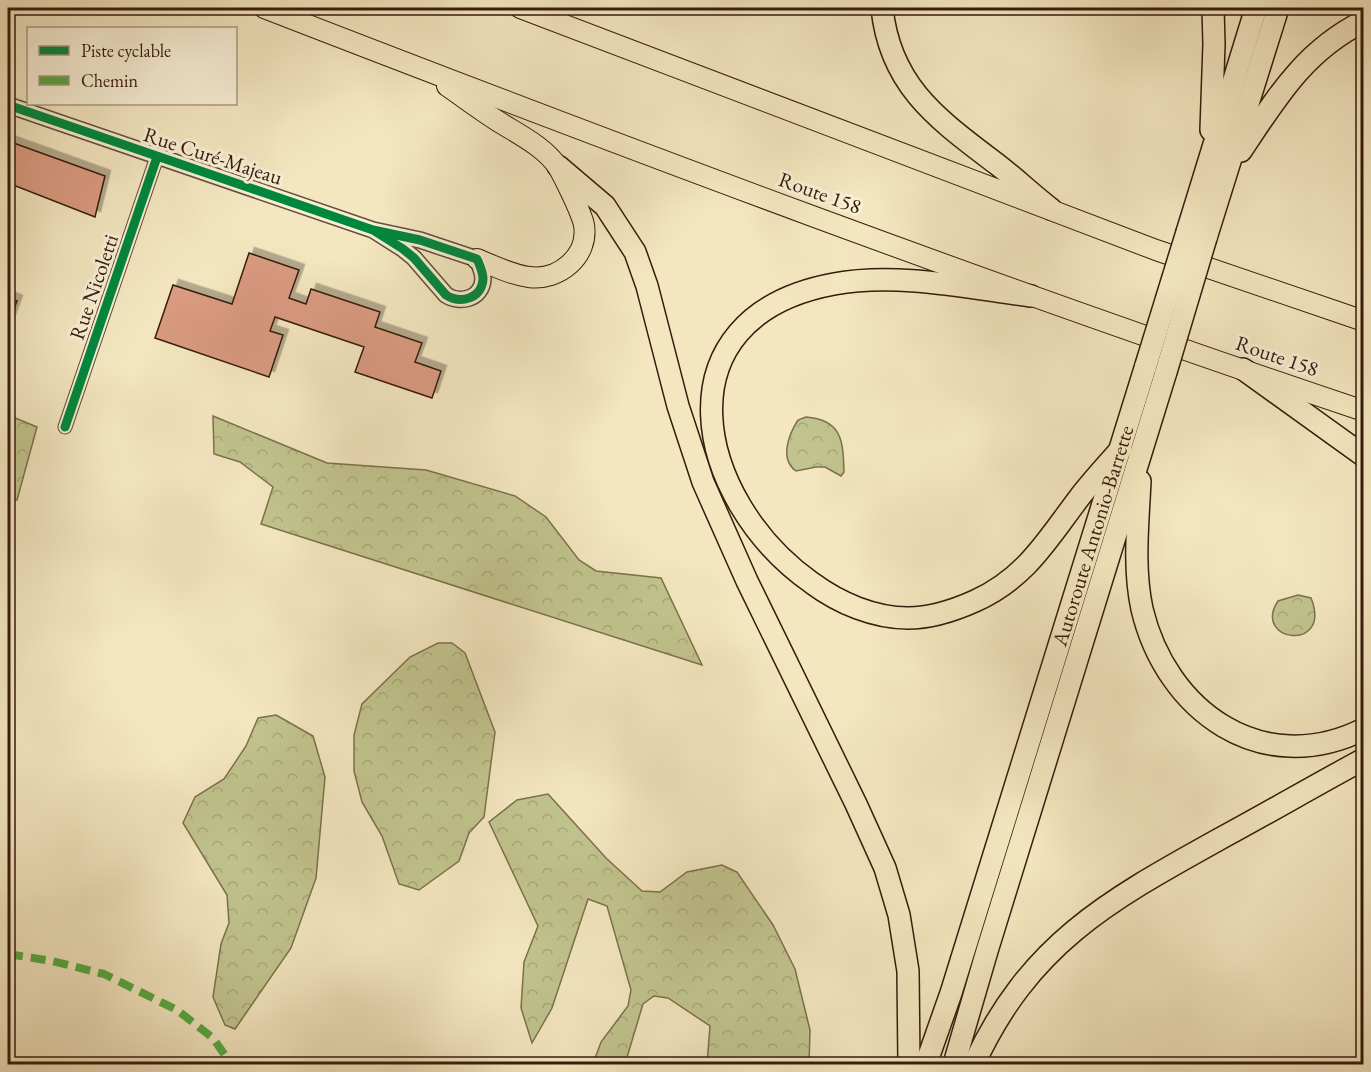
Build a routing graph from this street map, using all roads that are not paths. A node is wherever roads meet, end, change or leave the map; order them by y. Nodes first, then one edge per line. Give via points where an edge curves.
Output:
1 (264, 8) edge
2 (520, 8) edge
3 (882, 8) edge
4 (1213, 8) edge
5 (1256, 8) edge
6 (1278, 8) edge
7 (1364, 21) edge
8 (420, 68) junction
9 (8, 105) edge
10 (1210, 155) junction
11 (157, 157) junction
12 (558, 166) junction
13 (1228, 171) junction
14 (1051, 209) junction
15 (373, 230) junction
16 (1197, 235) junction
17 (477, 260) junction
18 (1031, 296) junction
19 (1364, 321) edge
20 (1156, 368) junction
21 (1243, 369) junction
22 (1364, 411) edge
23 (64, 427) dead end
24 (1143, 445) junction
25 (1121, 449) junction
26 (1364, 456) edge
27 (1364, 729) edge
28 (1364, 759) edge
29 (909, 1065) edge
30 (926, 1065) edge
31 (954, 1065) edge
32 (974, 1065) edge

1 - 8 highway, Route 158
2 - 14 highway
3 - 14 highway via 894,58 922,101
4 - 10 highway
5 - 10 highway, Autoroute Antonio-Barrette
6 - 13 highway, Autoroute Antonio-Barrette
7 - 13 highway via 1326,44 1295,72
8 - 12 highway via 525,138
8 - 18 highway, Route 158
9 - 11 street, Rue Curé-Majeau
10 - 16 highway, Autoroute Antonio-Barrette
11 - 15 street, Rue Curé-Majeau
11 - 23 street, Rue Nicoletti
12 - 17 highway via 584,222 584,240 575,259 555,274 537,278
12 - 29 highway via 605,206 635,252 703,482 885,868 899,915 908,971
13 - 16 highway, Autoroute Antonio-Barrette
14 - 19 highway via 1167,254
15 - 17 street, Rue Curé-Majeau via 420,240
15 - 17 street, Rue Curé-Majeau via 403,249 452,299 470,298 481,288 483,275
16 - 20 highway, Autoroute Antonio-Barrette, bridge
18 - 21 highway, Route 158
18 - 25 highway via 913,281 863,280 809,290 764,310 725,353 711,398 716,451 738,505 772,550 819,589 872,613 916,617 975,601 1019,573 1046,545
20 - 24 highway, Autoroute Antonio-Barrette
20 - 25 highway, Autoroute Antonio-Barrette
21 - 22 highway, Route 158
21 - 26 highway
24 - 27 highway via 1137,542 1140,594 1152,640 1178,687 1211,719 1257,741 1307,746
24 - 31 highway, Autoroute Antonio-Barrette
25 - 30 highway, Autoroute Antonio-Barrette
28 - 32 highway via 1160,872 1093,915 1053,949 1026,979 993,1026

